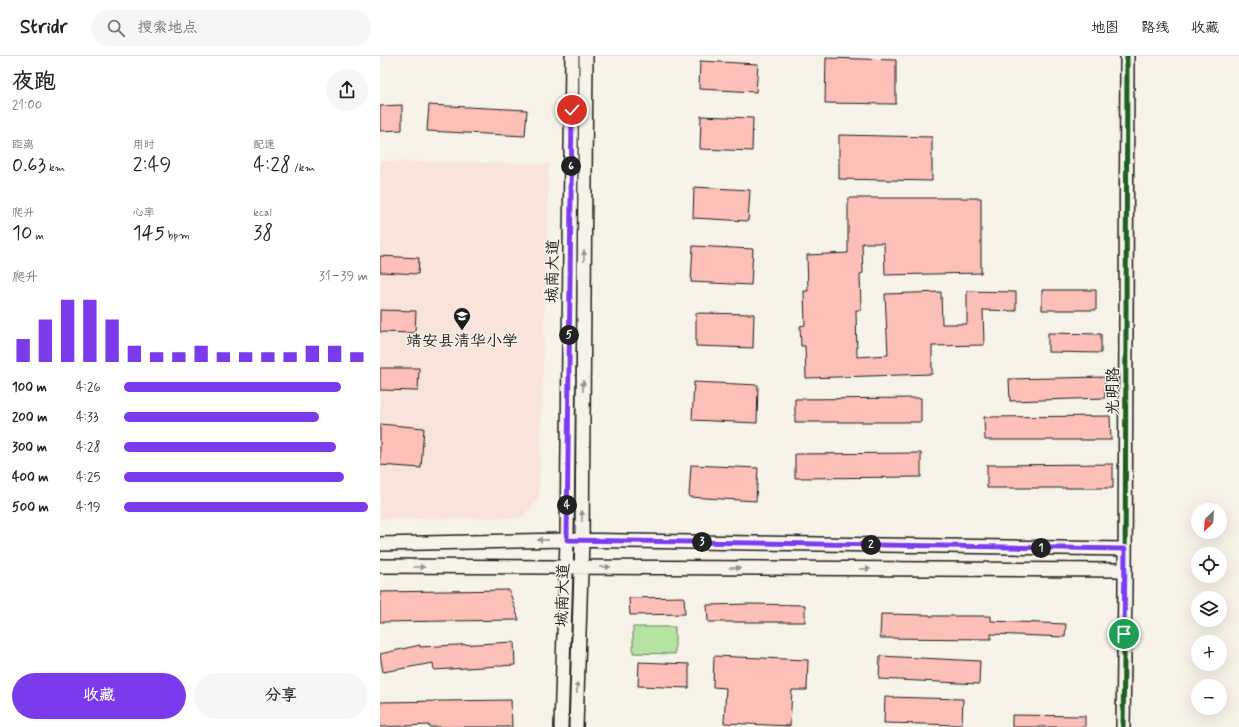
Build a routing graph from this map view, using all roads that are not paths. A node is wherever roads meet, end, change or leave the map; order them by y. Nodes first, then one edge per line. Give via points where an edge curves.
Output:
1 (572, 56) edge
2 (586, 56) edge
3 (1127, 56) edge
4 (567, 540) junction
5 (582, 540) junction
6 (380, 544) edge
7 (1125, 549) junction
8 (380, 566) edge
9 (566, 567) junction
10 (581, 567) junction
11 (1125, 570) junction
12 (562, 727) edge
13 (576, 727) edge
14 (1123, 727) edge

1 - 4 main road, 城南大道
5 -> 2 main road, 城南大道
3 - 7 main road, 光明路
4 - 5 main road
4 -> 6 main road
4 - 9 main road, 城南大道
5 - 7 main road
5 - 10 main road, 城南大道
7 - 11 main road, 光明路
8 -> 9 main road
9 - 10 main road
9 - 12 main road, 城南大道
10 -> 11 main road
13 -> 10 main road, 城南大道
11 - 14 main road, 光明路

